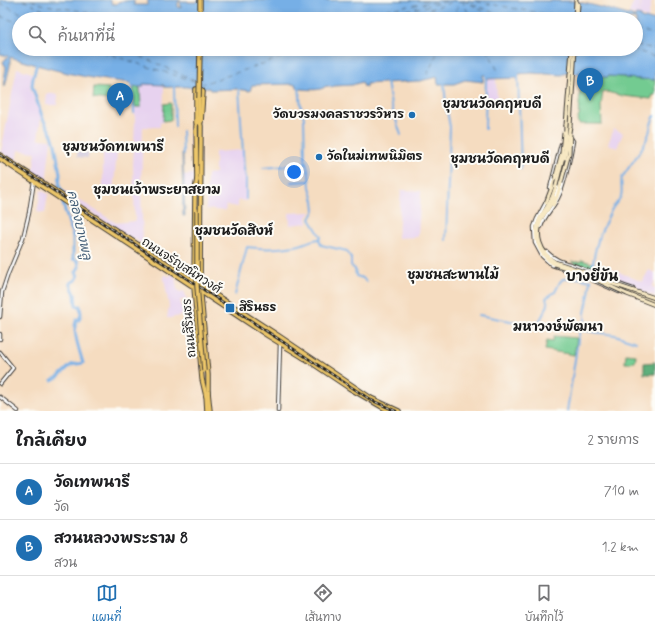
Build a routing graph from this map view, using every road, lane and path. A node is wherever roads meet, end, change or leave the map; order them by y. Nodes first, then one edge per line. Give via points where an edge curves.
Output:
1 (200, 0) edge
2 (577, 0) edge
3 (200, 12) edge
4 (576, 12) edge
5 (200, 56) edge
6 (573, 56) edge
7 (574, 56) edge
8 (199, 97) junction
9 (566, 125) junction
10 (199, 126) junction
11 (570, 126) junction
12 (0, 154) edge
13 (0, 159) edge
14 (198, 179) junction
15 (34, 181) junction
16 (63, 198) junction
17 (546, 203) junction
18 (553, 205) junction
19 (89, 215) junction
20 (161, 262) tunnel mouth
21 (175, 269) junction
22 (174, 274) junction
23 (604, 278) junction
24 (194, 281) junction
25 (600, 284) junction
26 (200, 285) junction
27 (194, 286) junction
28 (201, 291) junction
29 (628, 291) junction
30 (207, 295) junction
31 (201, 301) junction
32 (655, 301) edge
33 (230, 304) junction
34 (228, 309) junction
35 (234, 310) tunnel mouth
36 (0, 317) edge
37 (197, 319) junction
38 (203, 319) junction
39 (0, 334) edge
40 (0, 339) edge
41 (280, 343) junction
42 (0, 352) edge
43 (305, 357) junction
44 (0, 384) edge
45 (207, 395) junction
46 (0, 398) edge
47 (381, 405) junction
48 (18, 411) edge
49 (207, 411) edge
50 (210, 411) edge
51 (278, 411) edge
52 (389, 411) edge
53 (399, 411) edge

1 - 3 main road
2 - 4 main road
5 - 8 main road, bridge
6 - 9 main road
7 - 11 main road
8 - 10 main road
8 - 10 main road
8 - 10 main road
9 - 17 main road, bridge via 562,152
9 - 32 main road, bridge via 565,149 556,186 537,225 539,248 554,264 579,272 627,294
10 - 14 main road
11 - 18 main road, bridge via 569,153
11 - 32 main road, bridge via 567,150 553,201 539,226 538,237 541,247 555,262
12 - 16 main road, ถนนจรัญสนิทวงศ์
13 - 15 main road, ถนนจรัญสนิทวงศ์
14 - 24 main road, ถนนสิรินธร via 195,197
14 - 26 main road, ถนนสิรินธร
14 - 45 main road, ถนนสิรินธร, bridge via 199,286
15 - 16 main road, ถนนจรัญสนิทวงศ์
15 - 36 street via 23,238 2,292
16 - 19 main road, ถนนจรัญสนิทวงศ์
17 - 18 street via 562,139 564,135 569,135 573,141 561,191
17 - 25 street, bridge via 534,227 538,252 552,265
18 - 23 street, bridge via 541,225 542,246 555,259
19 - 20 main road, ถนนจรัญสนิทวงศ์
19 - 21 main road, ถนนจรัญสนิทวงศ์
19 - 22 main road, ถนนจรัญสนิทวงศ์
21 - 22 main road via 177,272
21 - 24 main road, ถนนจรัญสนิทวงศ์
22 - 27 main road, ถนนจรัญสนิทวงศ์
23 - 29 main road
23 - 32 street
24 - 26 main road, ถนนจรัญสนิทวงศ์
24 - 27 main road, ถนนสิรินธร
25 - 29 main road
25 - 32 street
26 - 28 main road, ถนนสิรินธร
26 - 33 main road, ถนนจรัญสนิทวงศ์
27 - 28 main road, ถนนจรัญสนิทวงศ์
27 - 37 main road, ถนนสิรินธร
28 - 30 main road, ถนนจรัญสนิทวงศ์
28 - 31 main road, ถนนสิรินธร
29 - 32 main road, bridge
30 - 31 main road via 202,296
30 - 34 main road, ถนนจรัญสนิทวงศ์
31 - 38 main road, ถนนสิรินธร
33 - 34 main road via 226,305
33 - 43 main road, ถนนจรัญสนิทวงศ์
34 - 41 main road, ถนนจรัญสนิทวงศ์
35 - 43 main road, ถนนจรัญสนิทวงศ์
37 - 38 main road via 200,316
37 - 45 main road, ถนนสิรินธร via 202,379
38 - 45 main road, ถนนสิรินธร
39 - 40 street
41 - 43 main road, ถนนจรัญสนิทวงศ์
41 - 51 street
42 - 44 street via 13,368
43 - 47 main road, ถนนจรัญสนิทวงศ์ via 349,388
45 - 49 main road, ถนนสิรินธร
45 - 50 main road, ถนนสิรินธร
46 - 48 street
47 - 52 main road, ถนนจรัญสนิทวงศ์
47 - 53 main road, ถนนจรัญสนิทวงศ์

